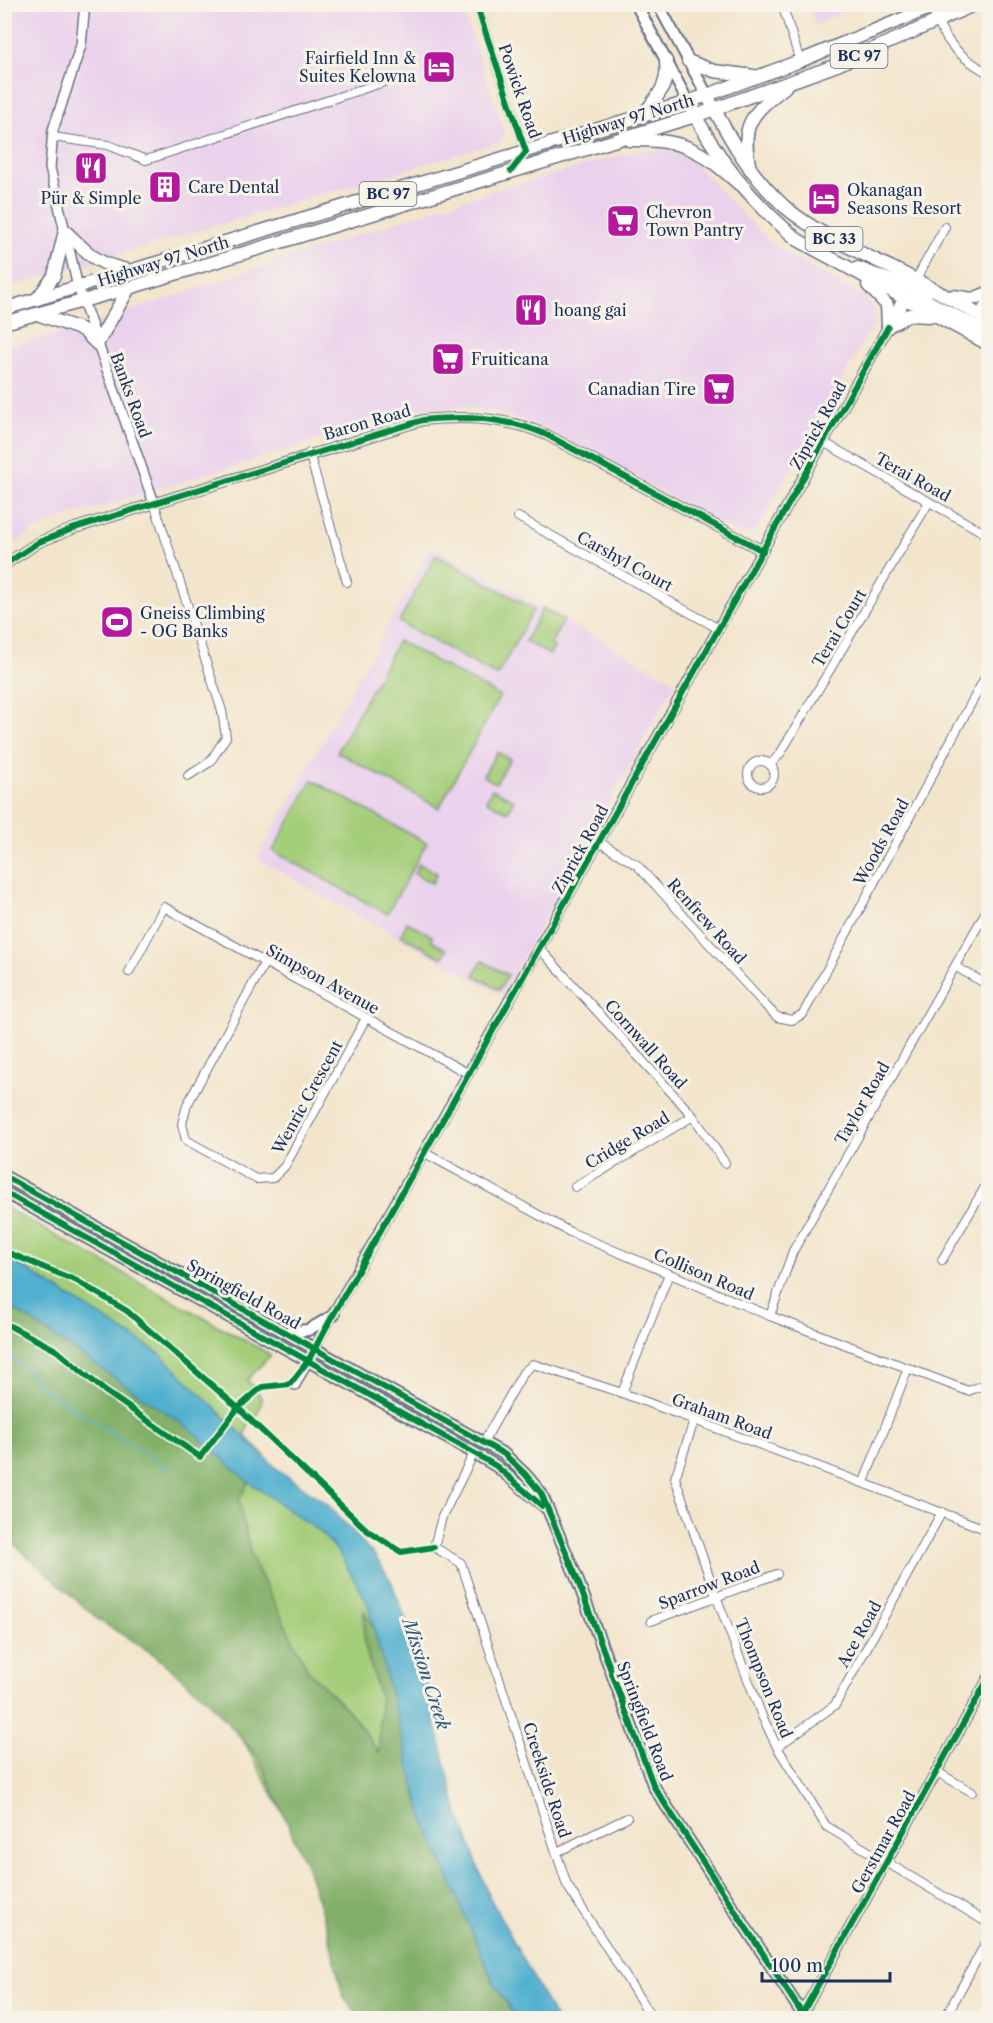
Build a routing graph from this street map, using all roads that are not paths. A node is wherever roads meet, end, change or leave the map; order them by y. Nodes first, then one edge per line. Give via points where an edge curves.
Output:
1 (85, 4) edge
2 (476, 4) edge
3 (636, 4) edge
4 (658, 4) edge
5 (782, 4) edge
6 (976, 4) edge
7 (936, 6) edge
8 (938, 23) junction
9 (666, 61) junction
10 (688, 62) junction
11 (800, 62) junction
12 (988, 73) edge
13 (758, 77) junction
14 (390, 80) dead end
15 (794, 80) junction
16 (707, 95) junction
17 (688, 102) junction
18 (714, 109) junction
19 (644, 114) junction
20 (695, 116) junction
21 (53, 137) junction
22 (615, 140) junction
23 (526, 152) junction
24 (750, 169) junction
25 (511, 171) junction
26 (739, 184) junction
27 (945, 227) dead end
28 (65, 231) junction
29 (826, 256) junction
30 (132, 271) junction
31 (854, 272) junction
32 (914, 283) junction
33 (78, 287) junction
34 (129, 288) junction
35 (933, 289) junction
36 (988, 293) edge
37 (988, 298) edge
38 (36, 299) junction
39 (904, 300) junction
40 (83, 302) junction
41 (4, 309) edge
42 (40, 315) junction
43 (936, 316) junction
44 (984, 317) edge
45 (4, 323) edge
46 (888, 327) junction
47 (988, 333) edge
48 (97, 344) junction
49 (988, 344) edge
50 (824, 442) junction
51 (309, 453) junction
52 (929, 502) junction
53 (154, 503) junction
54 (518, 517) dead end
55 (988, 535) edge
56 (763, 551) junction
57 (4, 565) edge
58 (347, 582) dead end
59 (719, 629) junction
60 (988, 672) edge
61 (770, 765) dead end
62 (188, 776) dead end
63 (599, 842) junction
64 (988, 908) edge
65 (540, 948) junction
66 (265, 962) junction
67 (956, 967) junction
68 (129, 972) dead end
69 (988, 985) edge
70 (366, 1018) junction
71 (792, 1020) joint
72 (468, 1074) junction
73 (693, 1116) junction
74 (424, 1153) junction
75 (725, 1163) dead end
76 (4, 1176) edge
77 (988, 1182) edge
78 (575, 1187) dead end
79 (4, 1192) edge
80 (942, 1260) dead end
81 (669, 1274) junction
82 (334, 1315) junction
83 (770, 1316) junction
84 (284, 1331) junction
85 (314, 1348) junction
86 (308, 1360) junction
87 (908, 1368) junction
88 (988, 1377) edge
89 (296, 1385) dead end
90 (622, 1393) junction
91 (694, 1421) junction
92 (483, 1443) junction
93 (474, 1453) junction
94 (864, 1482) junction
95 (546, 1509) junction
96 (942, 1512) junction
97 (988, 1530) edge
98 (777, 1574) dead end
99 (716, 1596) junction
100 (651, 1621) dead end
101 (988, 1679) edge
102 (777, 1747) junction
103 (937, 1772) junction
104 (972, 1792) dead end
105 (627, 1818) dead end
106 (557, 1852) junction
107 (886, 1864) junction
108 (988, 1923) edge
109 (988, 1939) edge
110 (802, 2017) edge
111 (652, 2019) edge
112 (945, 2019) edge

1 - 21 street, Banks Road via 81,45
2 - 23 street, Powick Road
3 - 9 main road, BC 33
4 - 10 main road, BC 33
5 - 11 street
6 - 8 main road, Highway 97 North / BC 97
7 - 8 street
7 - 11 main road, Highway 97 North / BC 97
8 - 12 street via 962,58
8 - 15 main road, Highway 97 North / BC 97
9 - 17 main road, BC 33
9 - 19 main road via 668,76 664,88
10 - 13 main road via 714,71
10 - 16 main road, BC 33
11 - 13 main road, Highway 97 North / BC 97
13 - 16 main road, Highway 97 North / BC 97
14 - 21 street via 146,160 108,145
15 - 18 main road, Highway 97 North / BC 97
15 - 24 main road via 764,104 751,121 745,145
16 - 17 main road, Highway 97 North / BC 97
16 - 18 main road, BC 33
17 - 19 main road, Highway 97 North / BC 97
17 - 20 main road, BC 33
18 - 20 main road, Highway 97 North / BC 97
18 - 24 main road, BC 33
19 - 23 main road, Highway 97 North / BC 97
20 - 22 main road, Highway 97 North / BC 97
20 - 26 main road, BC 33
21 - 28 street, Banks Road via 50,168
22 - 25 main road, Highway 97 North / BC 97
22 - 26 main road via 661,139 683,144 708,156
23 - 25 main road
23 - 30 main road, Highway 97 North / BC 97
24 - 32 main road, BC 33 via 785,207 808,224
25 - 34 main road, Highway 97 North / BC 97
26 - 29 main road, BC 33 via 773,220
27 - 32 street
28 - 30 main road via 88,256 106,266
28 - 33 street, Banks Road
28 - 38 main road via 54,276
29 - 31 main road, BC 33
29 - 32 main road
30 - 33 main road, Highway 97 North / BC 97
31 - 39 main road, BC 33
31 - 46 main road via 887,305
32 - 35 main road, BC 33
32 - 39 street
32 - 44 main road via 961,313
33 - 38 main road, Highway 97 North / BC 97
33 - 40 street, Banks Road
34 - 40 main road, Highway 97 North / BC 97
34 - 48 main road
35 - 36 main road via 972,299
35 - 44 main road, BC 33
37 - 44 street
38 - 41 main road, Highway 97 North / BC 97
39 - 43 main road, BC 33
39 - 46 main road
39 - 47 main road via 924,298
40 - 42 main road, Highway 97 North / BC 97
40 - 48 street, Banks Road
42 - 45 main road, Highway 97 North / BC 97
42 - 48 main road via 83,330
43 - 46 main road via 909,315
43 - 49 main road, BC 33
46 - 50 street, Ziprick Road
48 - 53 street, Banks Road
50 - 52 street, Terai Road
50 - 56 street, Ziprick Road
51 - 53 street, Baron Road
51 - 56 street, Baron Road via 423,420 464,417 522,424
51 - 58 street
52 - 55 street, Terai Road
52 - 61 street, Terai Court
53 - 57 street, Baron Road via 39,542
53 - 62 street, Banks Road via 222,711 226,737 210,762
54 - 59 street, Carshyl Court
56 - 59 street, Ziprick Road
59 - 63 street, Ziprick Road
60 - 71 street, Woods Road via 803,1014
63 - 65 street, Ziprick Road
63 - 71 street, Renfrew Road via 637,865 765,1005 777,1017
64 - 67 street, Taylor Road
65 - 72 street, Ziprick Road
65 - 73 street, Cornwall Road
66 - 68 street, Simpson Avenue via 164,907
66 - 70 street, Simpson Avenue
66 - 70 street, Wenric Crescent via 187,1105 182,1124 186,1140 236,1168 256,1179 273,1178 285,1166
67 - 69 street
67 - 83 street, Taylor Road via 793,1251
70 - 72 street, Simpson Avenue
72 - 74 street, Ziprick Road
73 - 75 street, Cornwall Road
73 - 78 street, Cridge Road
74 - 81 street, Collison Road via 570,1232
74 - 82 street, Ziprick Road
76 - 84 main road, Springfield Road
77 - 80 street
79 - 86 main road, Springfield Road
81 - 83 street, Collison Road
81 - 90 street
82 - 84 main road via 308,1330
82 - 85 street, Ziprick Road
83 - 87 street, Collison Road
84 - 85 main road, Springfield Road
85 - 86 street, Ziprick Road
85 - 92 main road, Springfield Road
86 - 89 street, Ziprick Road
86 - 93 main road, Springfield Road
87 - 88 street, Collison Road via 968,1391 984,1385
87 - 94 street
90 - 91 street, Graham Road
90 - 92 street, Graham Road via 533,1364 523,1373
91 - 94 street, Graham Road
91 - 99 street, Thompson Road via 675,1478
92 - 95 main road, Springfield Road via 504,1454 525,1474 541,1493
93 - 95 main road, Springfield Road via 496,1466
93 - 106 street, Creekside Road via 442,1517 434,1547 461,1563
94 - 96 street, Graham Road
95 - 110 main road, Springfield Road via 576,1576 654,1787
96 - 97 street, Graham Road
96 - 102 street, Ace Road via 836,1705
98 - 99 street, Sparrow Road
99 - 100 street, Sparrow Road
99 - 102 street, Thompson Road
101 - 103 street, Gerstmar Road
102 - 107 street, Thompson Road via 826,1826
103 - 104 street
103 - 107 street, Gerstmar Road
105 - 106 street
106 - 111 street, Creekside Road via 567,1885
107 - 108 street, Thompson Road
107 - 110 street, Gerstmar Road
109 - 112 street

